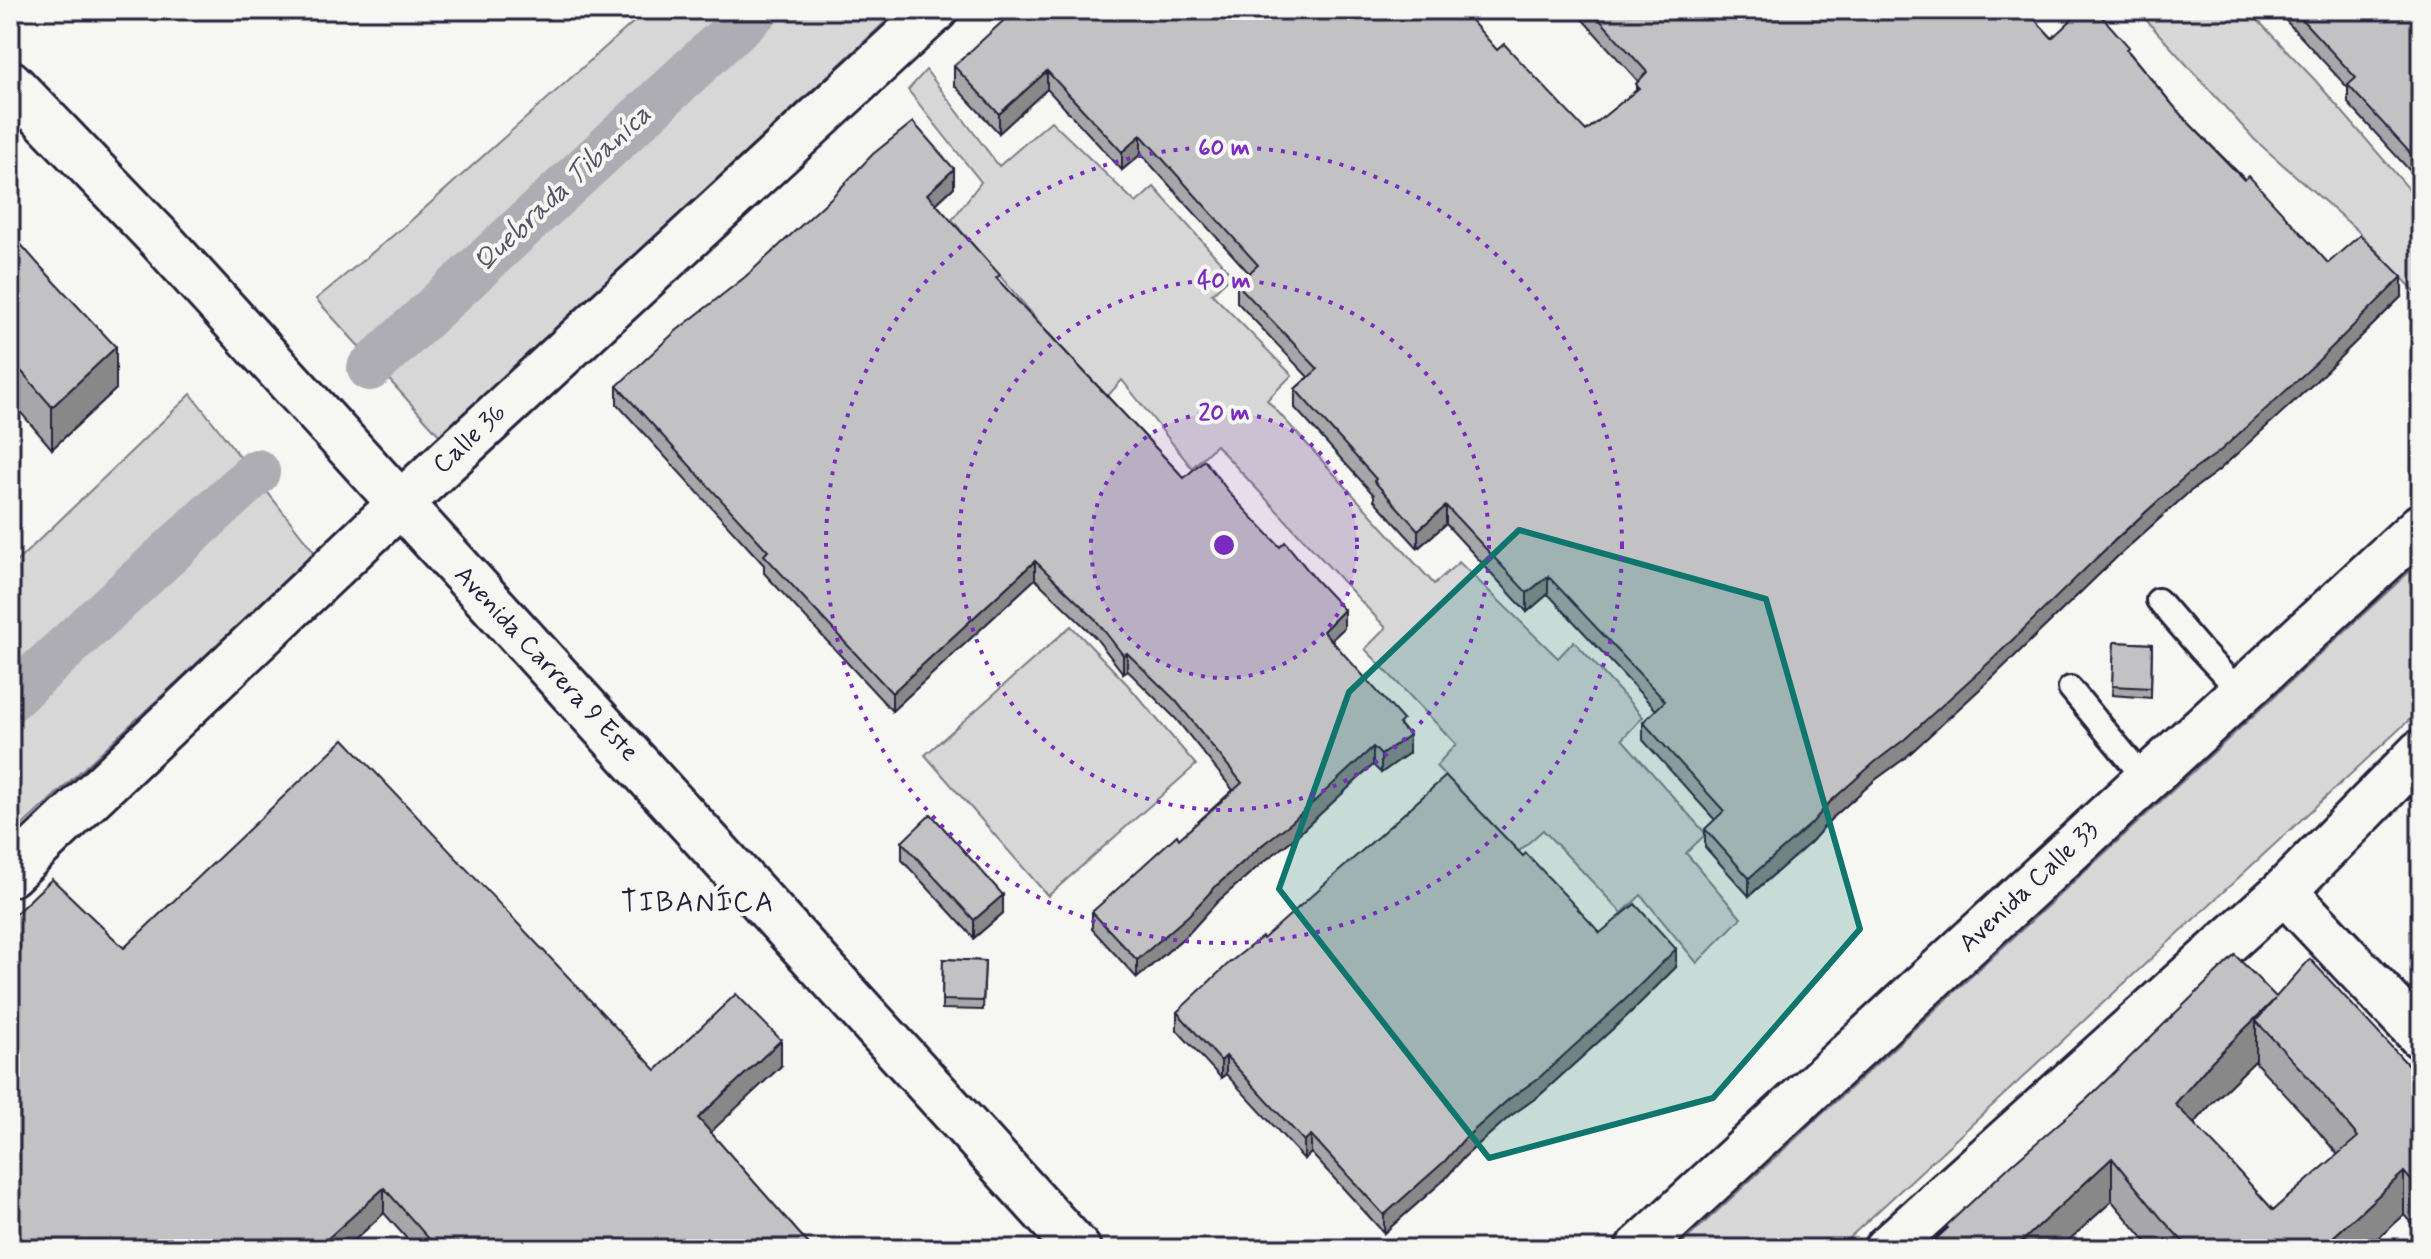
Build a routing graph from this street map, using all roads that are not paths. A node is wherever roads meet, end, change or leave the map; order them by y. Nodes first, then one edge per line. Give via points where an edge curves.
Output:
1 (935, 10) edge
2 (17, 104) edge
3 (399, 505) junction
4 (2421, 526) edge
5 (2158, 600) dead end
6 (2070, 688) dead end
7 (2240, 692) junction
8 (2421, 752) edge
9 (2145, 779) junction
10 (10, 874) edge
11 (2284, 891) junction
12 (2421, 1036) edge
13 (1078, 1249) edge
14 (1638, 1249) edge
15 (1886, 1249) edge

1 - 3 street, Calle 36
2 - 3 street, Avenida Carrera 9 Este via 158,237
3 - 10 street, Calle 36
3 - 13 street, Avenida Carrera 9 Este
4 - 7 street, Avenida Calle 33
5 - 7 lane
6 - 9 lane
7 - 9 street, Avenida Calle 33
8 - 11 street
9 - 14 street, Avenida Calle 33
11 - 12 street
11 - 15 street

